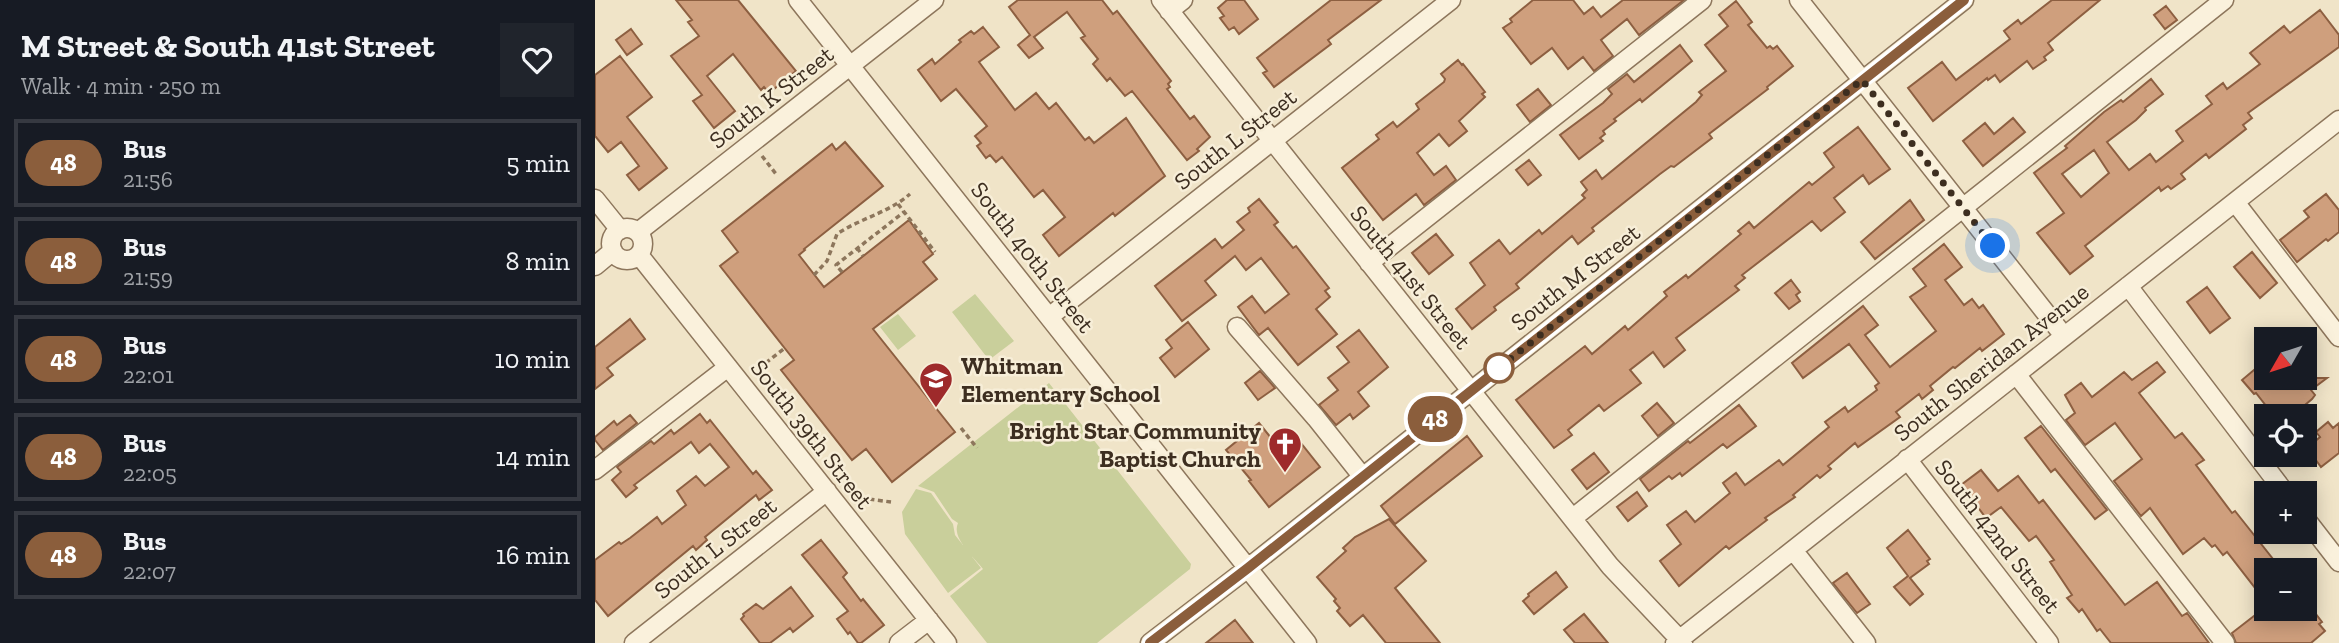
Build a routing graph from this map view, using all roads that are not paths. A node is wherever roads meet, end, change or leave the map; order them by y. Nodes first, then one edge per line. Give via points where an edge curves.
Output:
1 (798, 0) edge
2 (934, 0) edge
3 (1451, 0) edge
4 (1702, 0) edge
5 (1799, 0) edge
6 (1964, 0) edge
7 (2224, 0) edge
8 (1171, 4) edge
9 (850, 66) junction
10 (1862, 80) junction
11 (2339, 120) edge
12 (1272, 141) junction
13 (595, 199) edge
14 (2235, 202) junction
15 (1963, 208) junction
16 (629, 231) junction
17 (613, 251) junction
18 (639, 255) junction
19 (1369, 263) junction
20 (595, 266) edge
21 (2128, 286) junction
22 (1049, 317) junction
23 (1237, 327) dead end
24 (2064, 336) junction
25 (2339, 337) edge
26 (728, 367) junction
27 (2016, 374) junction
28 (1471, 390) junction
29 (1907, 459) junction
30 (595, 470) edge
31 (1363, 476) junction
32 (2276, 481) edge
33 (827, 491) junction
34 (1573, 518) junction
35 (2317, 534) edge
36 (1793, 550) junction
37 (2339, 562) edge
38 (1248, 568) junction
39 (929, 620) junction
40 (1679, 641) edge
41 (634, 643) edge
42 (899, 643) edge
43 (947, 643) edge
44 (1150, 643) edge
45 (1307, 643) edge
46 (1866, 643) edge
47 (2049, 643) edge
48 (2225, 643) edge

1 - 9 street, South 40th Street
2 - 9 street, South K Street
3 - 12 street, South L Street
4 - 19 street
5 - 10 street
6 - 10 street, South M Street
7 - 15 street
8 - 12 street, South 41st Street
9 - 16 street, South K Street
9 - 22 street, South 40th Street
10 - 15 street
10 - 28 street, South M Street
11 - 14 street, South Sheridan Avenue
12 - 19 street, South 41st Street
12 - 22 street, South L Street
13 - 16 street
14 - 21 street, South Sheridan Avenue
14 - 25 street
15 - 24 street
15 - 34 street
16 - 17 street via 613,237
16 - 18 street via 643,246
17 - 18 street via 625,260
17 - 20 street
18 - 26 street, South 39th Street
19 - 28 street, South 41st Street
21 - 24 street, South Sheridan Avenue
21 - 32 street
22 - 38 street, South 40th Street
23 - 31 street
24 - 27 street, South Sheridan Avenue
26 - 30 street
26 - 33 street, South 39th Street
27 - 29 street, South Sheridan Avenue
27 - 48 street
28 - 31 street, South M Street
28 - 34 street, South 41st Street
29 - 36 street, South Sheridan Avenue
29 - 47 street, South 42nd Street
31 - 38 street, South M Street
33 - 39 street, South 39th Street
33 - 41 street, South L Street
34 - 40 street, South 41st Street
35 - 37 street
36 - 40 street, South Sheridan Avenue
36 - 46 street
38 - 44 street, South M Street
38 - 45 street, South 40th Street
39 - 42 street
39 - 43 street, South 39th Street

